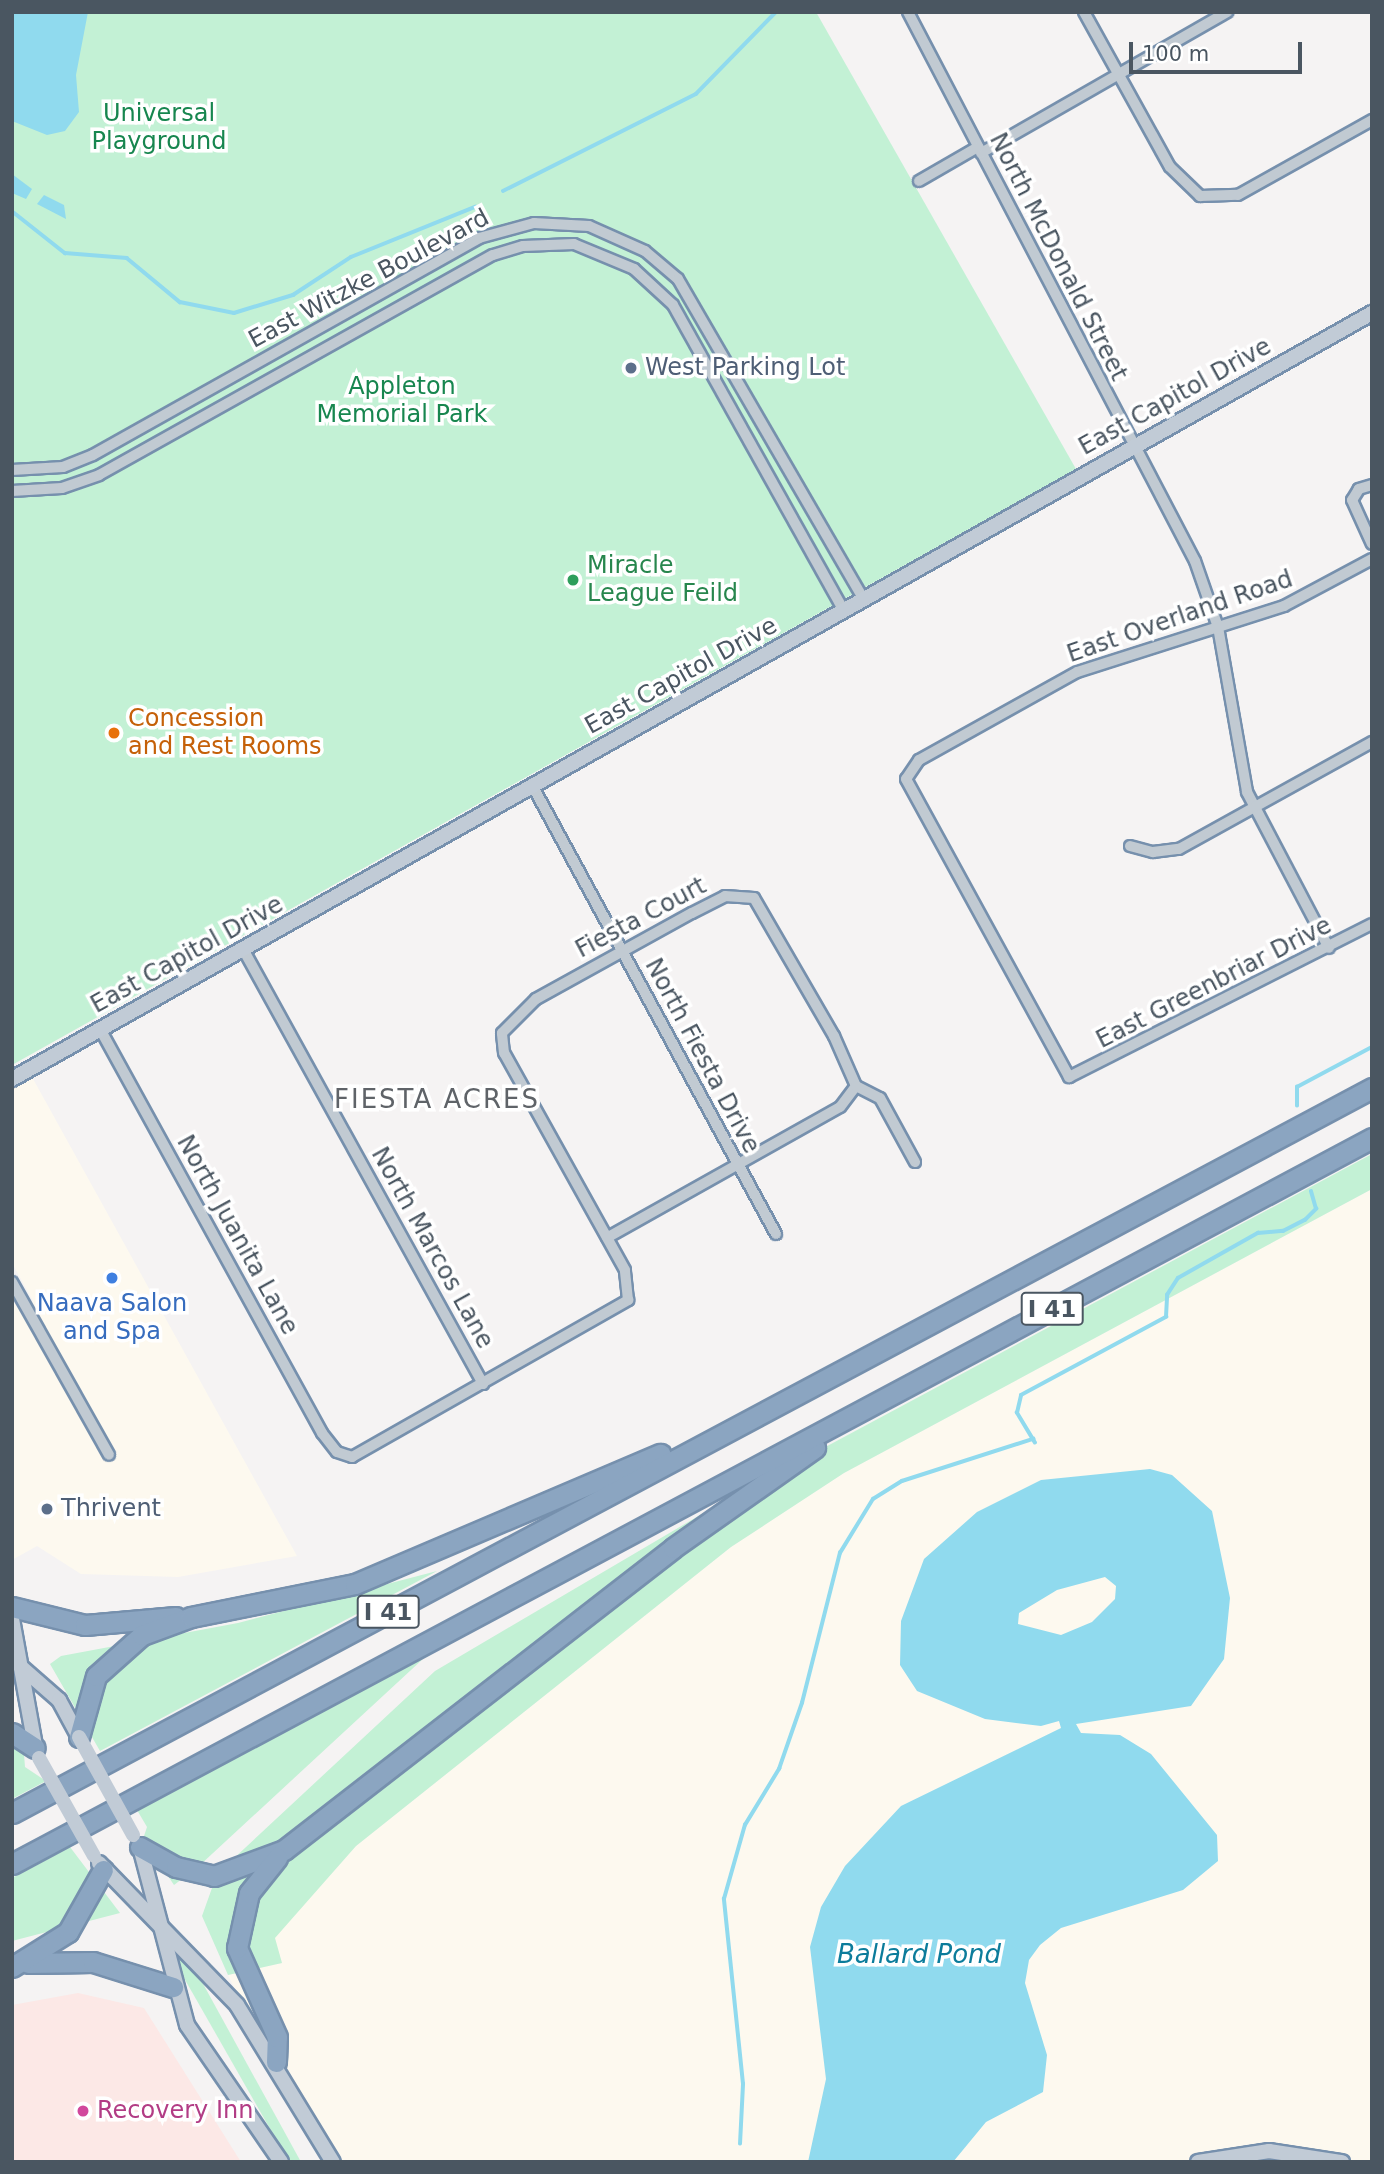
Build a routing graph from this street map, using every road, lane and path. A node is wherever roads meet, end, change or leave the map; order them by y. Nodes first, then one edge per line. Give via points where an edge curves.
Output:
1 (908, 12) edge
2 (1084, 12) edge
3 (1227, 12) edge
4 (1118, 75) junction
5 (1372, 120) edge
6 (980, 150) junction
7 (919, 181) dead end
8 (1372, 313) edge
9 (1131, 447) junction
10 (12, 470) edge
11 (1372, 485) edge
12 (12, 491) edge
13 (1372, 544) edge
14 (1372, 559) edge
15 (863, 600) junction
16 (844, 611) junction
17 (1218, 627) junction
18 (1372, 743) edge
19 (532, 785) junction
20 (1253, 809) junction
21 (1130, 846) dead end
22 (1372, 924) edge
23 (1329, 948) junction
24 (243, 949) junction
25 (622, 951) junction
26 (100, 1029) junction
27 (12, 1079) edge
28 (1074, 1079) joint
29 (856, 1086) junction
30 (1372, 1088) edge
31 (1372, 1138) edge
32 (915, 1161) dead end
33 (736, 1166) junction
34 (776, 1234) dead end
35 (607, 1238) junction
36 (12, 1282) edge
37 (913, 1383) junction
38 (484, 1384) junction
39 (764, 1411) junction
40 (109, 1455) dead end
41 (343, 1455) joint
42 (12, 1607) edge
43 (191, 1617) junction
44 (12, 1619) edge
45 (12, 1658) edge
46 (23, 1669) junction
47 (12, 1733) edge
48 (79, 1737) junction
49 (37, 1753) junction
50 (12, 1813) edge
51 (137, 1841) junction
52 (284, 1850) junction
53 (99, 1863) junction
54 (12, 1864) edge
55 (159, 1929) junction
56 (20, 1965) edge
57 (173, 1987) junction
58 (276, 2062) junction
59 (281, 2162) edge
60 (333, 2162) edge
61 (1198, 2162) edge
62 (1342, 2162) edge

1 - 6 street, North McDonald Street
2 - 4 street
3 - 4 street
4 - 5 street via 1181,183 1213,199 1238,195
4 - 6 street
6 - 7 street
6 - 9 street, North McDonald Street
8 - 9 street, East Capitol Drive
9 - 15 street, East Capitol Drive
9 - 17 street, North McDonald Street via 1195,561
10 - 15 street, East Witzke Boulevard via 62,467 93,456 479,238 534,223 589,226 645,251 678,279
11 - 13 street via 1359,489 1352,500
12 - 16 street, East Witzke Boulevard via 62,488 99,475 493,255 523,246 575,244 634,269 673,306
14 - 17 street, East Overland Road via 1284,606
15 - 16 street, East Capitol Drive
16 - 19 street, East Capitol Drive
17 - 20 street, North McDonald Street
17 - 28 street, East Overland Road via 1077,672 919,760 907,773 907,786 1054,1059
18 - 20 street
19 - 24 street, East Capitol Drive
19 - 25 street, North Fiesta Drive
20 - 21 street via 1180,849 1153,852
20 - 23 street, North McDonald Street
22 - 23 street, East Greenbriar Drive
23 - 28 street, East Greenbriar Drive
24 - 26 street, East Capitol Drive
24 - 38 street, North Marcos Lane
25 - 29 street, Fiesta Court via 725,896 754,898 834,1036
25 - 33 street, North Fiesta Drive
25 - 35 street, Fiesta Court via 522,1009 507,1022 502,1043
26 - 27 street, East Capitol Drive
26 - 41 street, North Juanita Lane via 322,1433
29 - 32 street via 880,1098
29 - 33 street via 840,1107
30 - 39 highway, I 41
31 - 37 highway, I 41
33 - 34 street, North Fiesta Drive
33 - 35 street
35 - 38 street, Fiesta Court via 631,1284 628,1300
36 - 40 street
37 - 52 highway via 884,1410 790,1464 673,1548
37 - 54 highway, I 41
38 - 41 street, Fiesta Court via 384,1442
39 - 43 highway via 355,1584
39 - 50 highway, I 41
42 - 43 highway via 85,1625
43 - 48 highway via 142,1635 108,1659 90,1689
44 - 46 street
45 - 46 street
46 - 48 street via 59,1700
46 - 49 street
47 - 49 highway
48 - 51 street, bridge
49 - 53 street, bridge
51 - 52 highway via 176,1867 214,1876
51 - 55 street
52 - 58 highway via 249,1892 237,1937 243,1971 277,2036
53 - 55 street
53 - 56 highway via 78,1922
55 - 57 street
55 - 58 street via 223,1988
56 - 57 highway via 93,1962
57 - 59 street via 194,2042
58 - 60 street
61 - 62 street via 1269,2151

